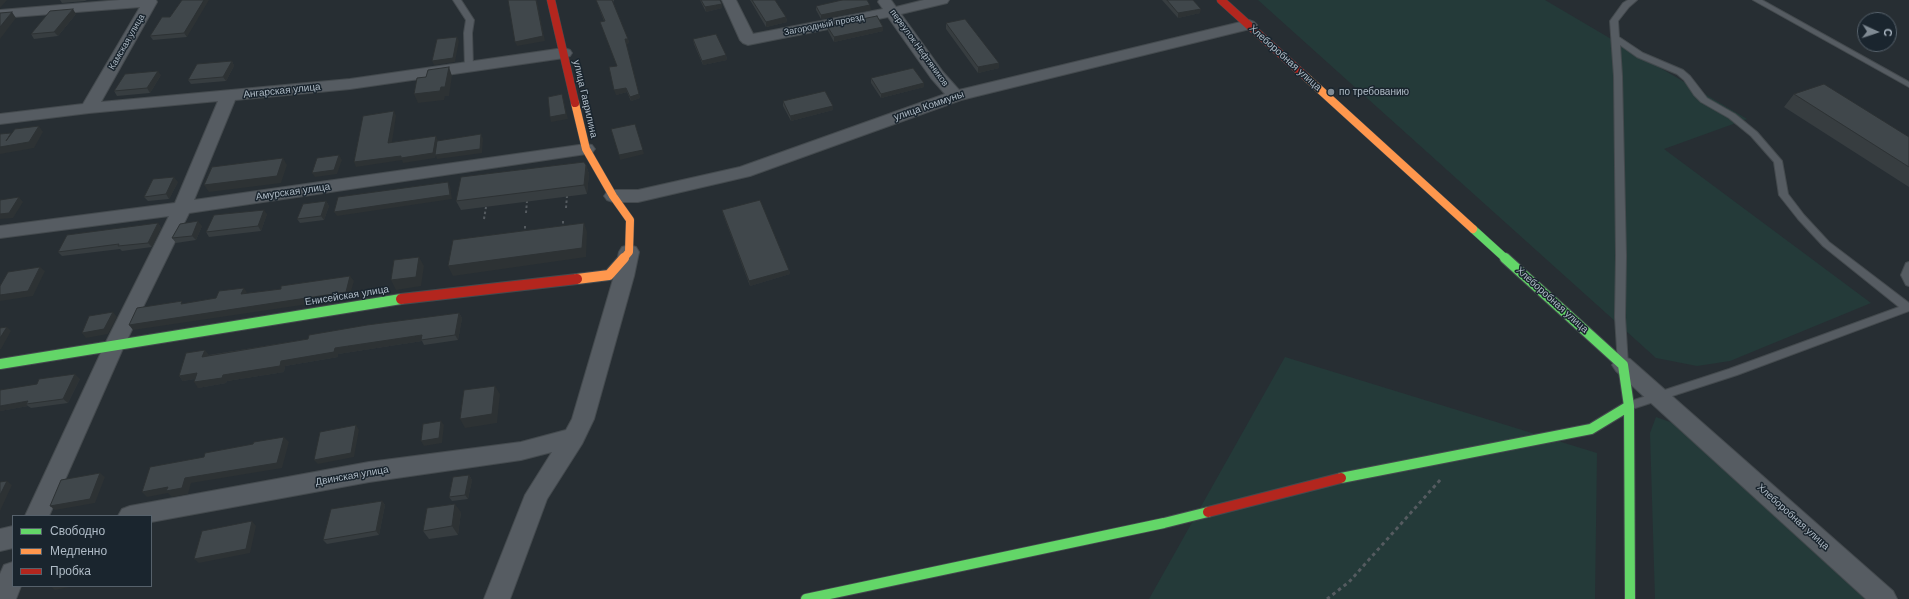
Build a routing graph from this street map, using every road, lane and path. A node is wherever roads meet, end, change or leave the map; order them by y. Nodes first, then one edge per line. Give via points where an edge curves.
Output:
1 (458, 0) edge
2 (551, 0) edge
3 (729, 0) edge
4 (942, 0) edge
5 (1221, 0) edge
6 (1633, 0) edge
7 (1757, 0) edge
8 (888, 6) edge
9 (0, 14) edge
10 (1248, 25) junction
11 (1615, 38) junction
12 (564, 53) junction
13 (469, 67) junction
14 (1909, 85) edge
15 (228, 96) junction
16 (955, 96) junction
17 (89, 108) junction
18 (0, 119) edge
19 (586, 149) junction
20 (567, 196) edge
21 (613, 196) junction
22 (527, 201) edge
23 (486, 207) edge
24 (182, 208) junction
25 (566, 208) dead end
26 (526, 213) dead end
27 (484, 219) dead end
28 (563, 221) dead end
29 (525, 226) dead end
30 (0, 232) edge
31 (562, 235) edge
32 (524, 240) edge
33 (629, 252) junction
34 (1909, 265) edge
35 (1909, 282) edge
36 (1908, 308) edge
37 (114, 346) junction
38 (0, 364) edge
39 (1623, 365) junction
40 (1658, 396) junction
41 (1629, 406) junction
42 (574, 437) junction
43 (1442, 478) dead end
44 (37, 515) edge
45 (135, 515) edge
46 (12, 538) edge
47 (0, 540) edge
48 (12, 576) edge
49 (3, 599) edge
50 (497, 599) edge
51 (806, 599) edge
52 (1327, 599) edge
53 (1630, 599) edge
54 (1884, 599) edge

1 - 13 lane via 470,20
2 - 12 street, улица Гаврилина
3 - 8 street, Загородный проезд via 748,40
4 - 8 street, Загородный проезд
5 - 10 street, Хлеборобная улица
6 - 11 lane via 1614,21
7 - 14 lane
8 - 16 street, переулок Нефтяников
9 - 17 street, Камская улица via 150,2
10 - 16 street, улица Коммуны
10 - 39 street, Хлеборобная улица
11 - 36 lane via 1640,54 1680,72 1704,100 1732,116 1754,134 1778,161 1784,195 1801,217 1826,244
11 - 39 lane via 1618,76 1620,317
12 - 13 street, Ангарская улица
12 - 19 street, улица Гаврилина
13 - 15 street, Ангарская улица via 350,84
15 - 17 street, Ангарская улица
15 - 24 street
16 - 21 street, улица Коммуны via 744,172 638,196
17 - 18 street, Ангарская улица
19 - 21 street, улица Гаврилина
19 - 24 street, Амурская улица
20 - 25 path
21 - 33 street via 630,220
22 - 26 path
23 - 27 path
24 - 30 street, Амурская улица
24 - 37 street
28 - 31 path
29 - 32 path
33 - 37 street, Енисейская улица via 609,275 413,297
33 - 42 street via 583,419
34 - 35 lane via 1906,275
36 - 40 lane via 1733,372
37 - 38 street, Енисейская улица
37 - 44 street
39 - 40 street, Хлеборобная улица
39 - 41 street
40 - 41 lane
40 - 54 street, Хлеборобная улица
41 - 51 street via 1591,429 1318,483 1164,523
41 - 53 street
42 - 45 street, Двинская улица via 521,451 369,472
42 - 50 street via 537,495
43 - 52 path via 1349,582
46 - 47 street
48 - 49 street

